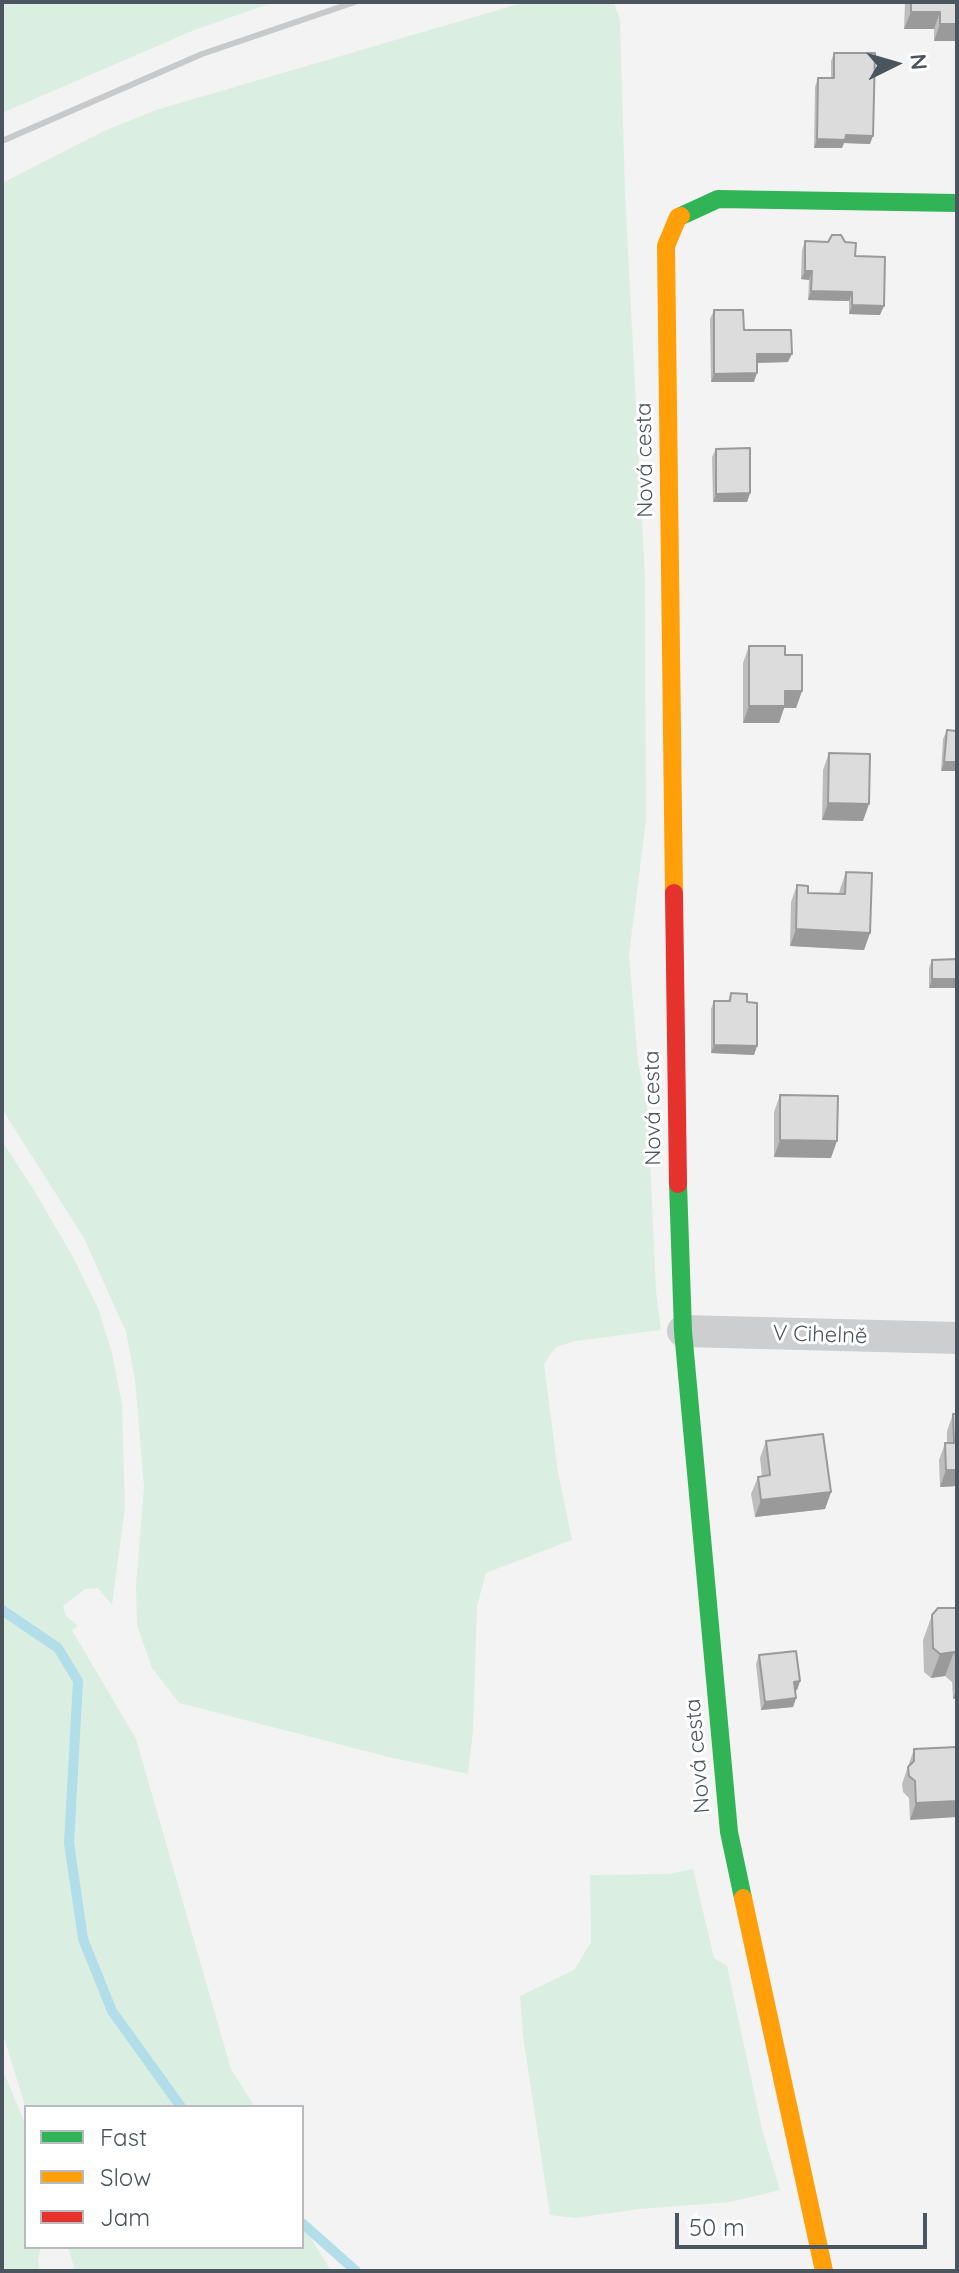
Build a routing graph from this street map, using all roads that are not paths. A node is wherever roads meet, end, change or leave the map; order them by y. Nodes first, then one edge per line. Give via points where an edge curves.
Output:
1 (957, 203) edge
2 (683, 1331) junction
3 (957, 1338) edge
4 (824, 2271) edge

1 - 2 street, Nová cesta via 718,199 678,217 666,246
2 - 3 street, V Cihelně
2 - 4 street, Nová cesta via 729,1832

